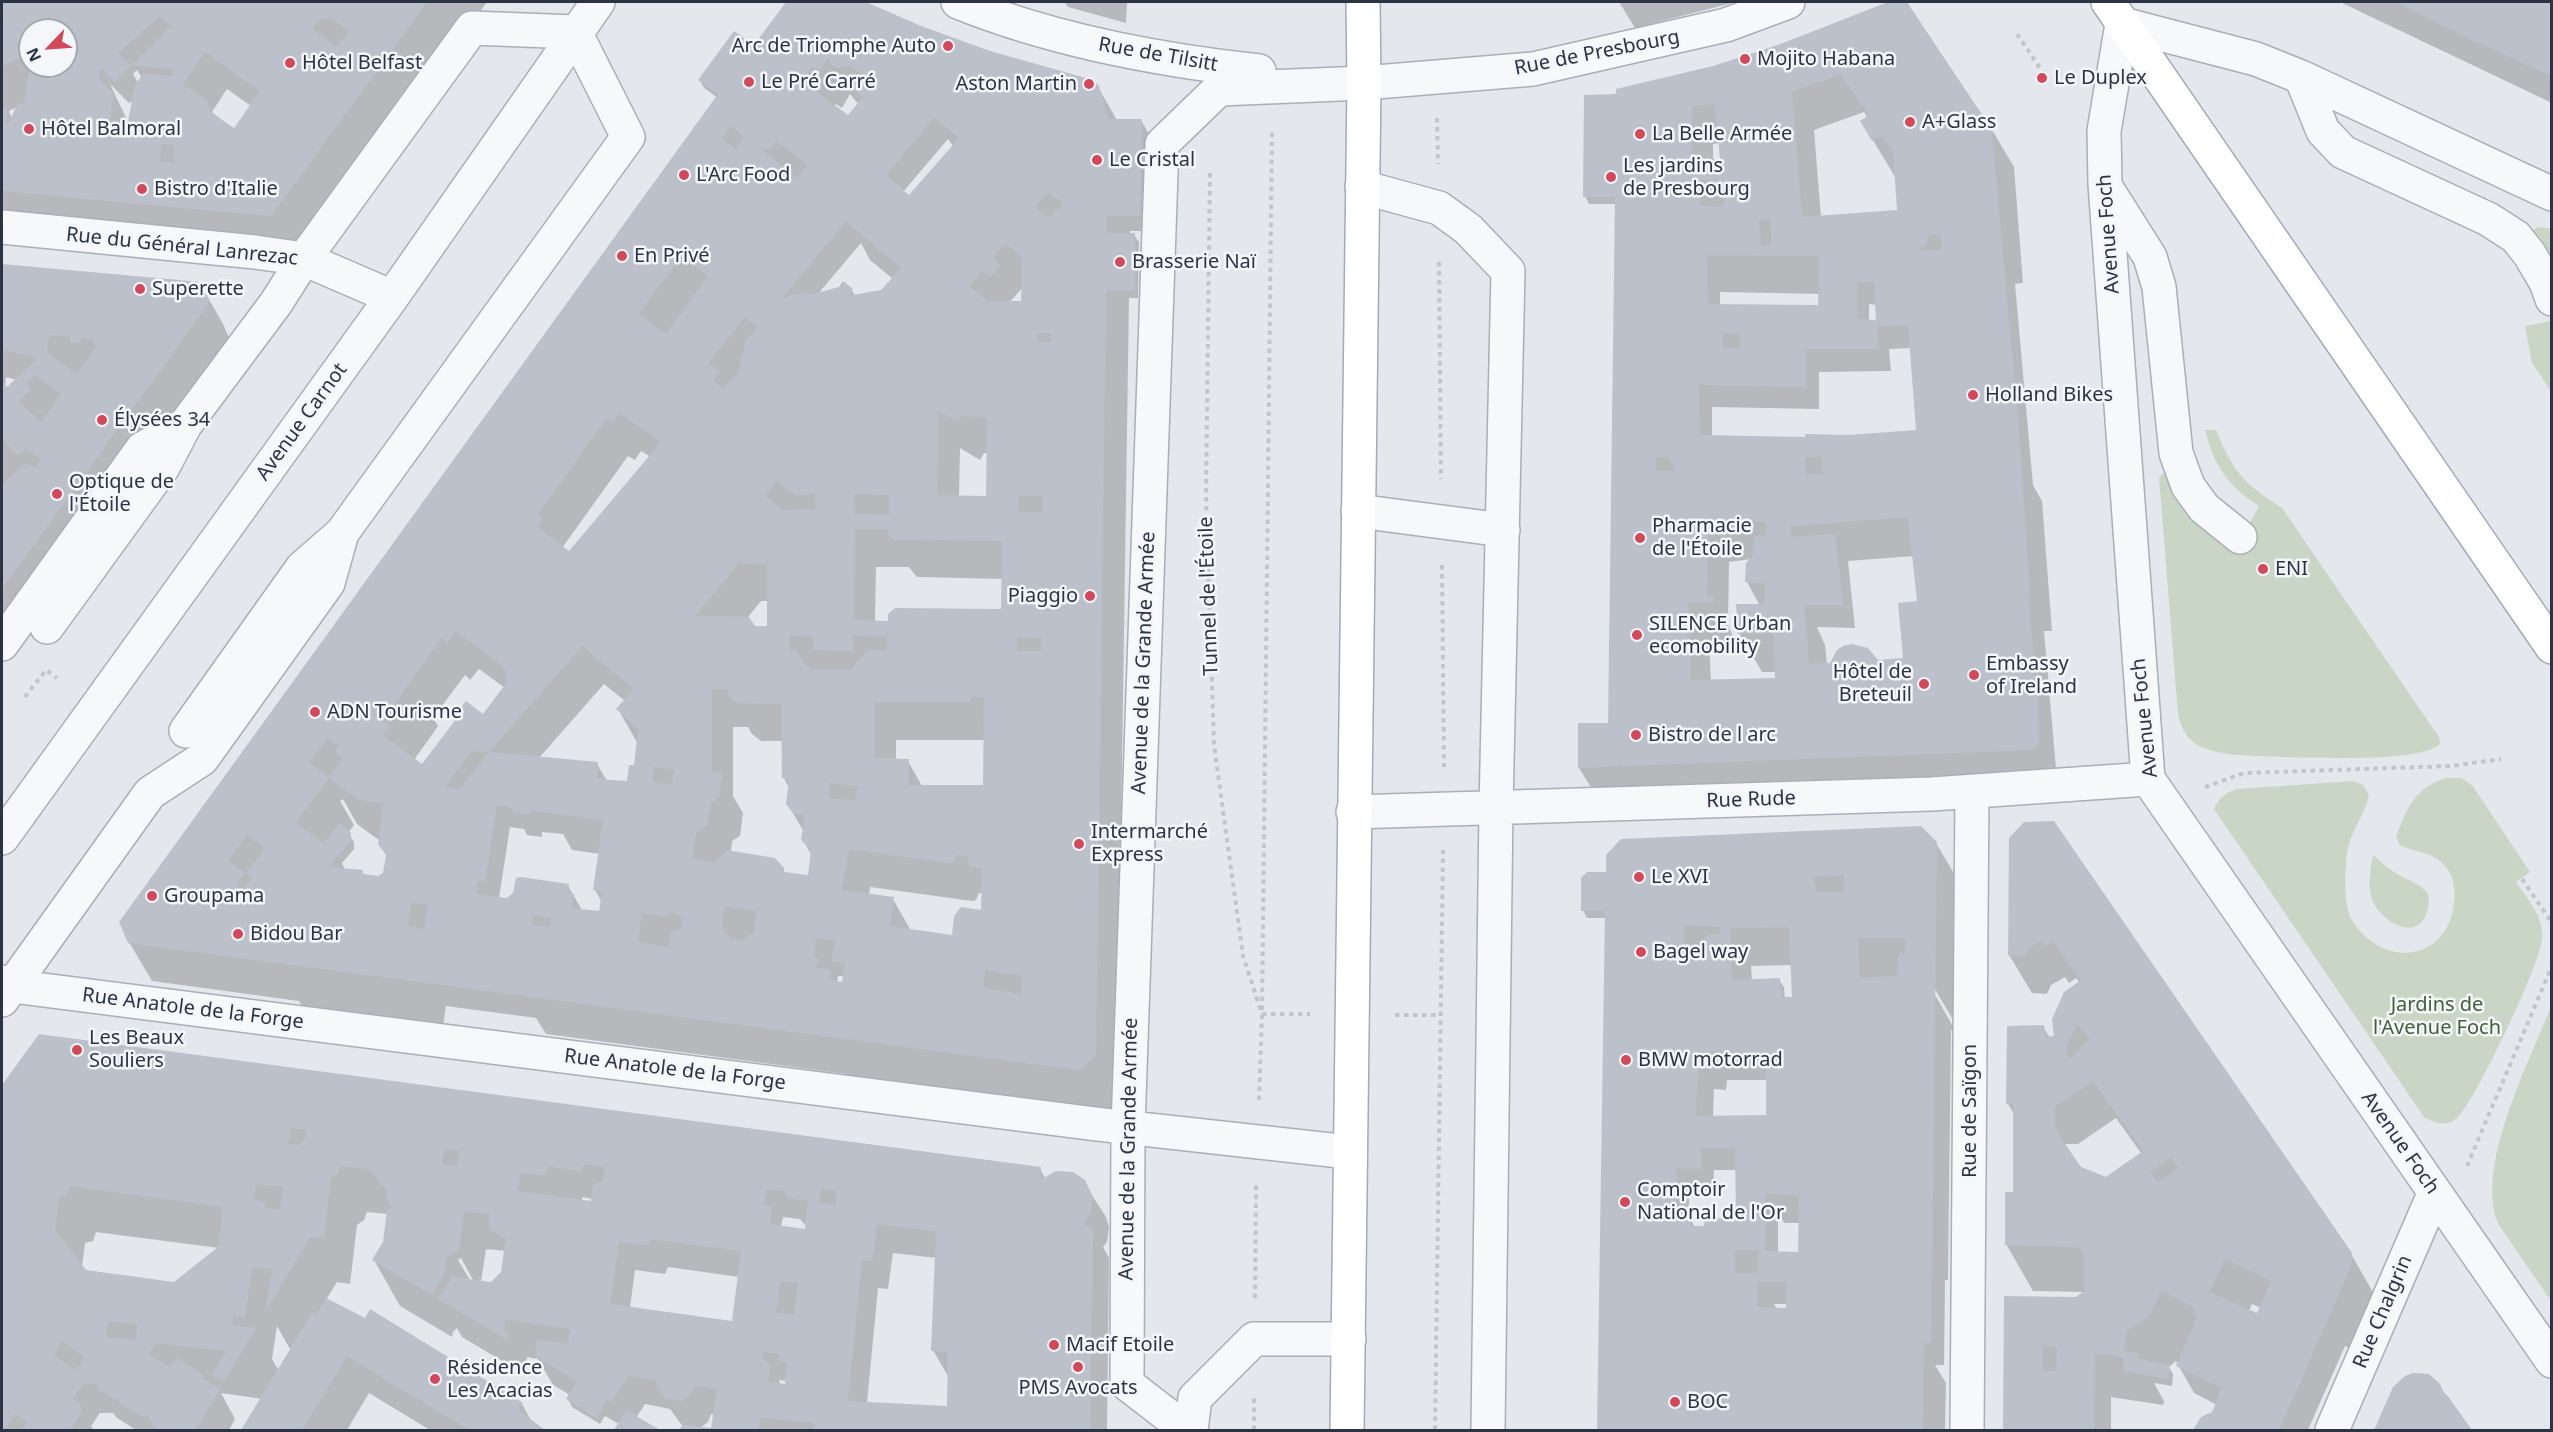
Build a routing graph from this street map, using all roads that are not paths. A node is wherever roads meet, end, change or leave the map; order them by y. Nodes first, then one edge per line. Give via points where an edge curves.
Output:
1 (598, 2) edge
2 (958, 2) edge
3 (1362, 2) edge
4 (1788, 2) edge
5 (2115, 13) edge
6 (575, 32) junction
7 (2301, 77) junction
8 (1364, 83) junction
9 (2104, 184) junction
10 (1362, 187) junction
11 (2552, 195) edge
12 (2, 227) edge
13 (304, 259) junction
14 (392, 297) junction
15 (2552, 298) edge
16 (185, 425) junction
17 (1358, 511) junction
18 (1503, 530) junction
19 (342, 532) junction
20 (2240, 537) dead end
21 (47, 627) dead end
22 (2, 644) edge
23 (2552, 647) edge
24 (186, 731) dead end
25 (2148, 779) junction
26 (1972, 792) junction
27 (1496, 808) junction
28 (1353, 812) junction
29 (2, 838) edge
30 (5, 989) edge
31 (1128, 1128) junction
32 (1349, 1152) junction
33 (2434, 1194) junction
34 (1349, 1339) junction
35 (2552, 1361) edge
36 (1189, 1431) edge
37 (1347, 1431) edge
38 (1488, 1431) edge
39 (1967, 1431) edge
40 (2332, 1431) edge

1 - 6 street, Avenue Carnot
2 - 8 street, Rue de Tilsitt via 1097,45 1208,65
3 - 8 main road
4 - 8 street, Rue de Presbourg via 1726,25 1533,69
5 - 7 street
5 - 9 street, Avenue Foch via 2104,130
5 - 23 main road
6 - 13 street via 472,28
6 - 14 street, Avenue Carnot
6 - 19 street via 628,137
7 - 11 street
7 - 15 street via 2323,131 2343,152 2488,219 2516,237
8 - 10 main road
8 - 31 street, Avenue de la Grande Armée via 1219,89 1162,144
9 - 20 street via 2150,257 2159,287 2176,453 2188,486 2204,508
9 - 25 street, Avenue Foch
10 - 17 main road
10 - 18 street via 1439,208 1468,229 1508,271
12 - 13 street, Rue du Général Lanrezac
13 - 14 street, Rue du Général Lanrezac
13 - 16 street
14 - 29 street, Avenue Carnot
16 - 21 street via 163,467
16 - 22 street via 142,449
17 - 18 street
17 - 28 main road
18 - 27 street
19 - 24 street via 302,568
19 - 30 street via 328,583 202,759 150,793
25 - 26 street, Rue Rude
25 - 33 street, Avenue Foch
26 - 27 street, Rue Rude
26 - 39 street, Rue de Saïgon
27 - 28 street, Rue Rude
27 - 38 street
28 - 32 main road
30 - 31 street, Rue Anatole de la Forge
31 - 32 street, Rue Anatole de la Forge
31 - 36 street, Avenue de la Grande Armée via 1127,1384
32 - 34 main road
33 - 35 street, Avenue Foch
33 - 40 street, Rue Chalgrin
34 - 36 street, Avenue de la Grande Armée via 1254,1339 1195,1398
34 - 37 main road

